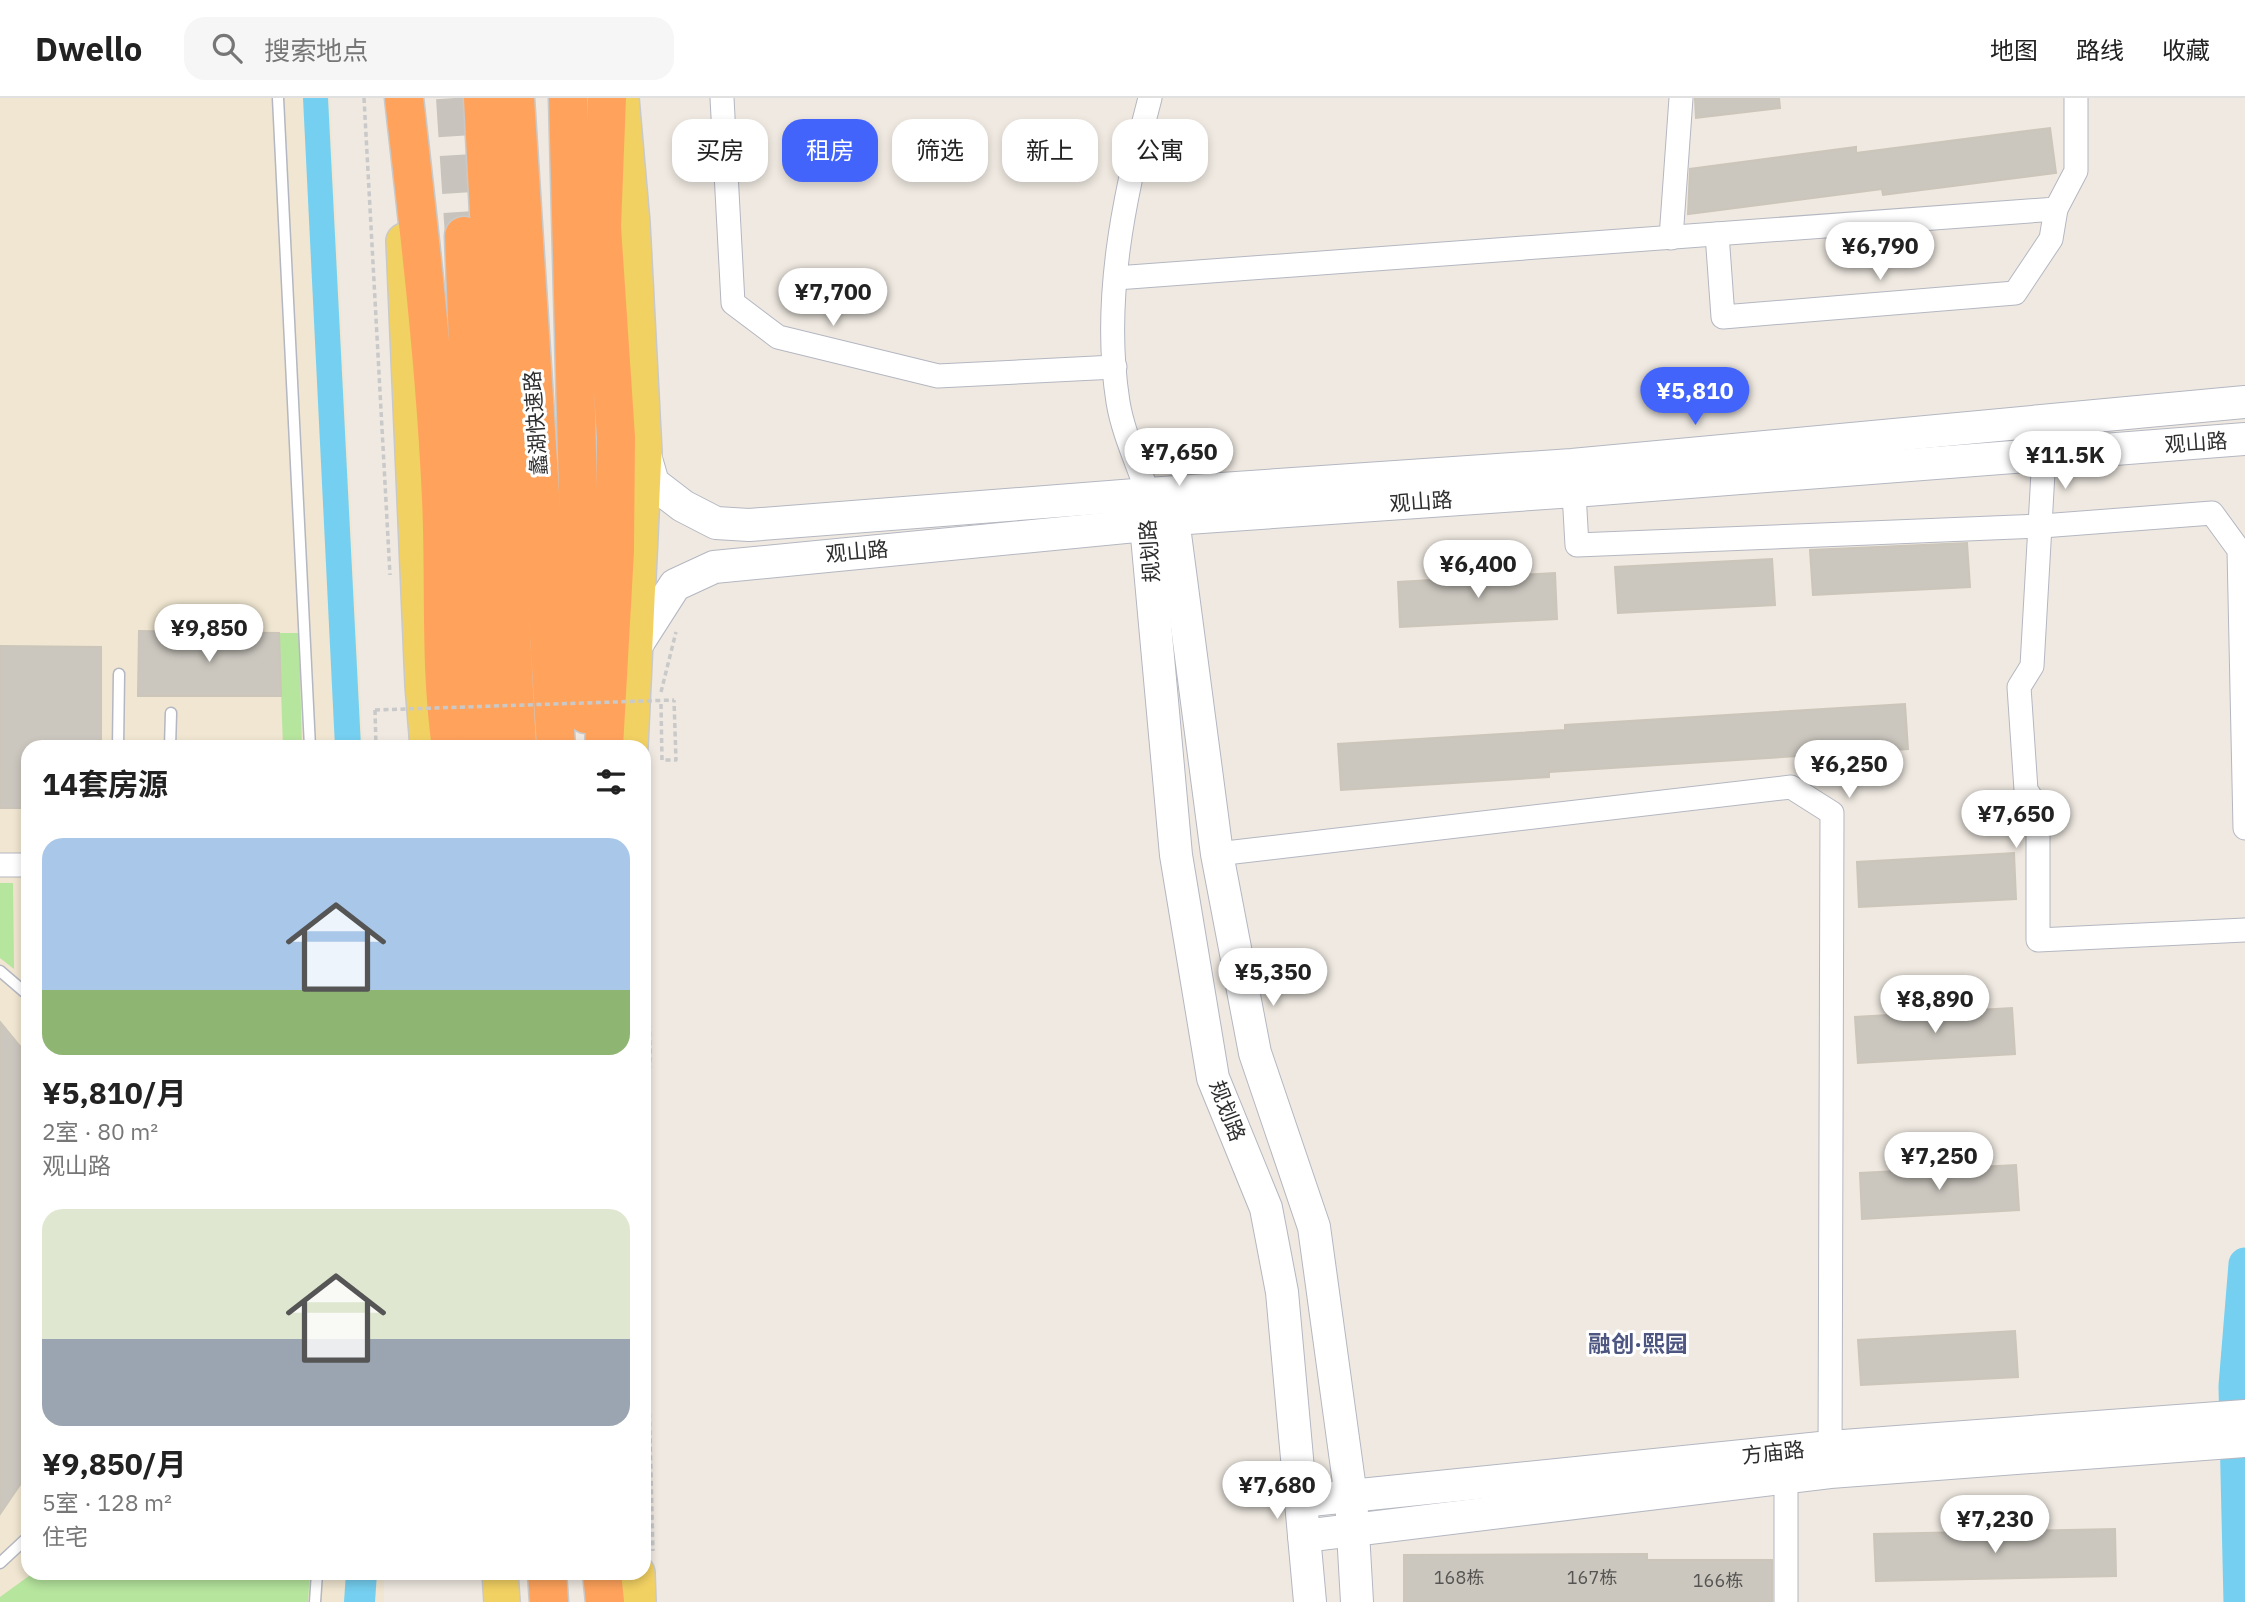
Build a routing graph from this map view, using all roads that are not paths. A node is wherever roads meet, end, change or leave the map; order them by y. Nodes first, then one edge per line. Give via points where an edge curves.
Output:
1 (278, 98) edge
2 (404, 98) edge
3 (483, 98) edge
4 (515, 98) edge
5 (568, 98) edge
6 (607, 98) edge
7 (621, 98) edge
8 (722, 98) edge
9 (1150, 98) edge
10 (1681, 98) edge
11 (2076, 98) edge
12 (2056, 209) junction
13 (1717, 234) junction
14 (464, 236) tunnel mouth
15 (1671, 238) junction
16 (1116, 278) junction
17 (1115, 367) junction
18 (2245, 402) edge
19 (2245, 439) edge
20 (643, 452) junction
21 (2044, 455) junction
22 (1573, 478) junction
23 (1148, 494) junction
24 (1159, 522) junction
25 (2042, 526) junction
26 (636, 646) junction
27 (118, 674) dead end
28 (171, 713) dead end
29 (118, 740) edge
30 (170, 740) edge
31 (310, 740) edge
32 (427, 740) edge
33 (451, 740) edge
34 (483, 740) edge
35 (517, 740) edge
36 (556, 740) edge
37 (588, 740) edge
38 (604, 740) edge
39 (630, 740) edge
40 (2245, 828) edge
41 (1217, 854) junction
42 (0, 865) edge
43 (21, 865) edge
44 (2245, 930) edge
45 (0, 971) edge
46 (21, 989) edge
47 (2245, 1416) edge
48 (2194, 1432) junction
49 (2245, 1441) edge
50 (1830, 1460) junction
51 (1786, 1478) junction
52 (1350, 1497) junction
53 (1301, 1501) junction
54 (1354, 1532) junction
55 (1304, 1536) junction
56 (21, 1544) edge
57 (0, 1563) edge
58 (317, 1580) edge
59 (500, 1580) edge
60 (601, 1580) edge
61 (602, 1580) edge
62 (642, 1580) edge
63 (1311, 1601) edge
64 (315, 1602) edge
65 (502, 1602) edge
66 (599, 1602) edge
67 (604, 1602) edge
68 (638, 1602) edge
69 (1357, 1602) edge
70 (1786, 1602) edge

1 - 31 lane
2 - 32 main road via 405,271
2 - 33 highway via 431,335
3 - 35 highway, 蠡湖快速路
4 - 36 highway, 蠡湖快速路
5 - 37 highway
6 - 38 highway via 602,227 616,437
7 - 20 main road
8 - 17 street via 733,303 778,337 938,376
9 - 16 street via 1127,184
10 - 15 street
11 - 12 street via 2076,171
12 - 13 street
12 - 13 street via 2051,239 2015,293 1723,317
13 - 15 street
14 - 34 highway
15 - 16 street
16 - 17 street via 1111,322
17 - 23 street via 1118,404
18 - 22 street, 观山路
19 - 21 street, 观山路
20 - 23 street, 观山路 via 653,483 716,523 748,525
20 - 26 main road
21 - 22 street, 观山路
21 - 25 street
22 - 23 street, 观山路
22 - 24 street, 观山路
22 - 25 street via 1577,545
23 - 24 street, 规划路
24 - 26 street, 观山路 via 714,567 675,585
24 - 41 street, 规划路
24 - 53 street, 规划路 via 1176,855 1213,1079 1266,1208 1282,1292
25 - 40 street via 2212,513 2239,550
25 - 44 street via 2032,666 2019,687 2026,790 2038,808 2038,940
26 - 39 main road
27 - 29 lane
28 - 30 lane
41 - 50 street via 1791,787 1832,813
41 - 52 street, 规划路 via 1255,1053 1314,1227
42 - 43 street
45 - 46 lane
47 - 48 street, 方庙路
48 - 49 street, 方庙路
48 - 50 street, 方庙路
50 - 51 street, 方庙路
50 - 52 street, 方庙路
51 - 54 street, 方庙路
51 - 70 street
52 - 53 street, 方庙路
52 - 54 street, 规划路
53 - 55 street, 规划路
54 - 55 street, 方庙路
54 - 69 street, 规划路
55 - 63 street, 规划路
56 - 57 lane
58 - 64 lane
59 - 65 main road
60 - 66 highway
61 - 67 highway
62 - 68 main road

